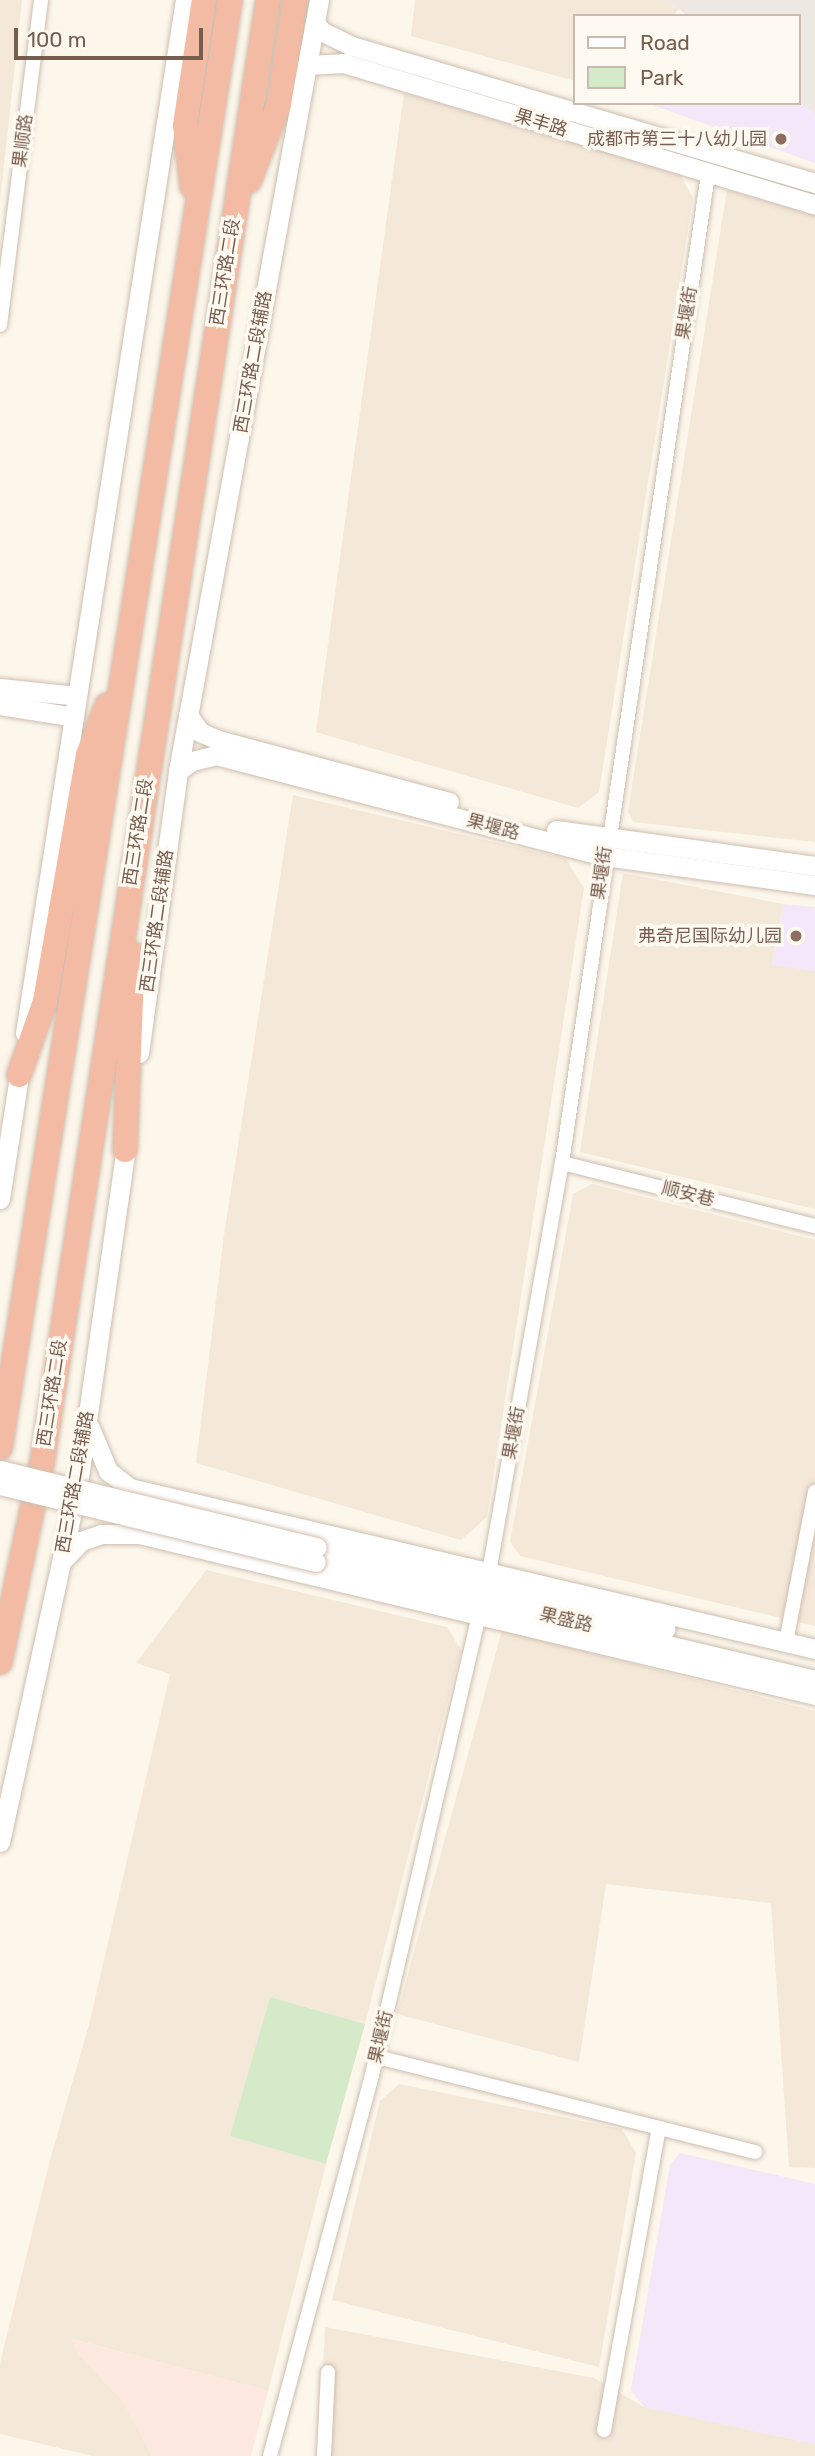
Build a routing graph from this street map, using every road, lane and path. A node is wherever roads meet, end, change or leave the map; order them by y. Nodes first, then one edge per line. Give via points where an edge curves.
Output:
1 (41, 0) edge
2 (185, 0) edge
3 (204, 0) edge
4 (230, 0) edge
5 (268, 0) edge
6 (295, 0) edge
7 (319, 0) edge
8 (303, 24) junction
9 (307, 65) junction
10 (708, 174) junction
11 (815, 183) edge
12 (815, 205) edge
13 (195, 216) junction
14 (232, 227) junction
15 (0, 325) edge
16 (126, 652) junction
17 (0, 688) edge
18 (77, 696) junction
19 (0, 705) edge
20 (188, 715) junction
21 (74, 716) junction
22 (178, 771) junction
23 (138, 834) junction
24 (606, 848) junction
25 (815, 866) edge
26 (815, 885) edge
27 (19, 1075) junction
28 (125, 1150) junction
29 (562, 1163) junction
30 (0, 1199) edge
31 (815, 1226) edge
32 (88, 1414) junction
33 (0, 1448) edge
34 (0, 1470) edge
35 (0, 1485) edge
36 (815, 1492) edge
37 (317, 1555) junction
38 (61, 1562) junction
39 (489, 1572) junction
40 (549, 1586) junction
41 (479, 1615) junction
42 (688, 1619) junction
43 (626, 1627) junction
44 (534, 1629) junction
45 (786, 1642) junction
46 (815, 1649) edge
47 (673, 1660) junction
48 (0, 1662) edge
49 (815, 1667) edge
50 (815, 1679) edge
51 (815, 1695) edge
52 (0, 1842) edge
53 (377, 2057) junction
54 (659, 2128) junction
55 (755, 2152) dead end
56 (328, 2372) dead end
57 (604, 2430) dead end
58 (270, 2456) edge
59 (324, 2456) edge

1 - 15 street, 果顺路
2 - 18 main road
3 - 13 highway via 185,125
4 - 13 highway
5 - 14 highway, 西三环路二段
6 - 8 highway
7 - 8 main road, 西三环路二段辅路
8 - 9 main road, 西三环路二段辅路
8 - 11 main road, 果丰路 via 352,46
8 - 14 highway via 279,104
9 - 10 main road, 果丰路 via 343,63
9 - 20 main road, 西三环路二段辅路
10 - 12 main road, 果丰路
10 - 24 street, 果堰街
13 - 16 highway
14 - 23 highway, 西三环路二段
16 - 27 highway via 88,755 45,1001
16 - 33 highway
17 - 18 main road
18 - 21 main road
19 - 21 main road
20 - 22 main road, 西三环路二段辅路
20 - 24 main road, 果堰路 via 200,732 218,740
21 - 27 main road
22 - 24 main road, 果堰路 via 192,761 216,755
22 - 28 main road, 西三环路二段辅路
23 - 28 highway
23 - 48 highway, 西三环路二段 via 42,1463
24 - 25 main road, 果堰路
24 - 26 main road, 果堰路
24 - 29 street, 果堰街
27 - 30 main road
28 - 32 main road, 西三环路二段辅路
29 - 31 street, 顺安巷
29 - 39 street, 果堰街
32 - 38 main road, 西三环路二段辅路
32 - 39 main road via 98,1456 119,1483 130,1488
34 - 37 main road, bridge
35 - 37 main road, bridge
36 - 45 street
37 - 43 main road, 果盛路
38 - 41 main road via 80,1541 102,1534 139,1534
38 - 52 main road, 西三环路二段辅路
39 - 40 main road
40 - 42 main road
40 - 43 main road
41 - 44 main road
41 - 53 street, 果堰街
42 - 43 main road
42 - 45 main road
43 - 44 main road
43 - 47 main road
43 - 49 main road
43 - 50 main road, 果盛路
44 - 47 main road
45 - 46 main road
47 - 51 main road
53 - 54 street
53 - 58 street, 果堰街
54 - 55 street
54 - 57 street
56 - 59 street

